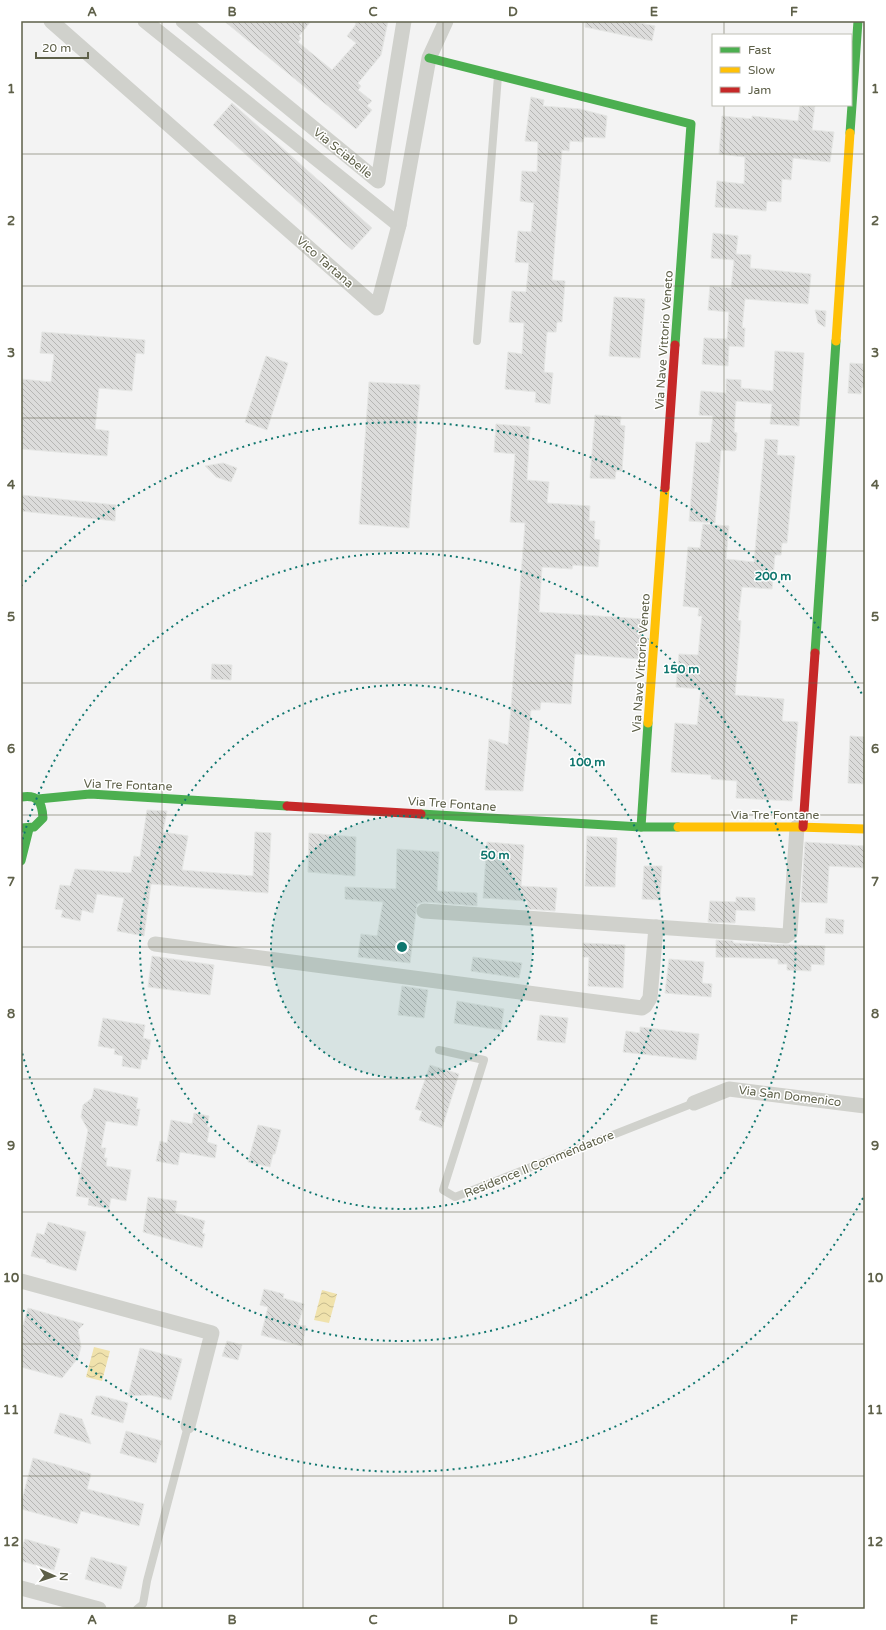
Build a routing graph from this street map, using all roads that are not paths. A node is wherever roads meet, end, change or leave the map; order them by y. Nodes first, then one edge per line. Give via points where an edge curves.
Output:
1 (51, 21) edge
2 (145, 21) edge
3 (183, 21) edge
4 (404, 21) edge
5 (446, 21) edge
6 (858, 21) edge
7 (429, 58) junction
8 (498, 75) junction
9 (852, 104) edge
10 (852, 106) edge
11 (399, 224) junction
12 (477, 341) dead end
13 (21, 797) edge
14 (38, 800) junction
15 (641, 827) junction
16 (800, 827) junction
17 (25, 828) edge
18 (865, 829) edge
19 (21, 861) edge
20 (424, 911) dead end
21 (656, 927) junction
22 (155, 944) dead end
23 (439, 1050) dead end
24 (694, 1103) joint
25 (865, 1106) edge
26 (21, 1281) edge
27 (188, 1426) joint
28 (21, 1588) edge
29 (99, 1609) edge
30 (137, 1609) edge

1 - 11 street, Vico Tartana via 377,308
2 - 11 street, Via Sciabelle
3 - 4 street, Via Sciabelle via 378,181
5 - 7 street, Vico Tartana
6 - 9 street
7 - 8 street, Via Nave Vittorio Veneto
7 - 11 street, Vico Tartana
8 - 12 lane
8 - 15 street, Via Nave Vittorio Veneto via 691,124
10 - 16 street
13 - 14 street, Via Tre Fontane via 29,795
14 - 15 street, Via Tre Fontane via 90,794
14 - 17 street via 42,806 42,818 39,823
15 - 16 street, Via Tre Fontane
16 - 18 street, Via Tre Fontane
16 - 21 street via 790,933 786,936
17 - 19 street
20 - 21 street
21 - 22 street via 650,998 642,1008
23 - 24 lane, Residence Il Commendatore via 484,1060 443,1190 455,1197
24 - 25 street, Via San Domenico via 730,1089
26 - 27 street via 212,1333
27 - 30 lane via 143,1604
28 - 29 street

